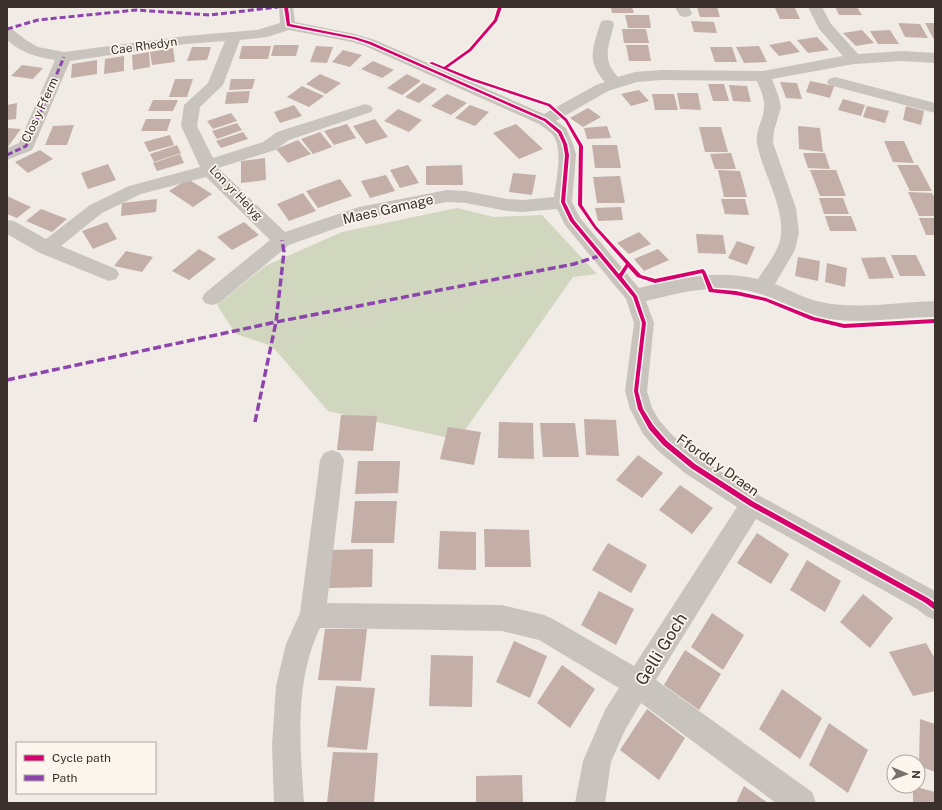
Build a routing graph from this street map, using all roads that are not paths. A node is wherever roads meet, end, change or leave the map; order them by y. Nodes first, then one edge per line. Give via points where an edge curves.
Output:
1 (286, 7) edge
2 (815, 7) edge
3 (607, 24) dead end
4 (288, 25) junction
5 (7, 32) edge
6 (234, 36) junction
7 (64, 57) junction
8 (935, 58) edge
9 (854, 59) junction
10 (763, 76) junction
11 (834, 82) dead end
12 (615, 83) junction
13 (935, 108) edge
14 (365, 109) dead end
15 (545, 120) junction
16 (7, 155) edge
17 (209, 167) junction
18 (563, 202) junction
19 (7, 226) edge
20 (282, 240) junction
21 (47, 248) junction
22 (109, 274) dead end
23 (763, 287) junction
24 (635, 296) junction
25 (212, 298) dead end
26 (935, 309) edge
27 (332, 460) dead end
28 (752, 504) junction
29 (935, 607) edge
30 (313, 615) junction
31 (638, 684) junction
32 (289, 803) edge
33 (590, 803) edge
34 (801, 803) edge

1 - 4 street
2 - 9 street via 824,26
3 - 12 street via 599,61 603,71
4 - 6 street, Cae Rhedyn via 265,33
4 - 15 street via 370,43
5 - 7 street, Cae Rhedyn via 19,44 41,54
6 - 7 street, Cae Rhedyn
6 - 17 street, Lon yr Helyg via 216,85 192,105 189,126
7 - 16 street, Clos y Fferm via 26,146
8 - 9 street via 902,56
9 - 10 street
10 - 12 street via 660,75 635,77
10 - 23 street via 773,110 767,123 765,142 784,199 789,226 788,244
11 - 13 street
12 - 15 street
14 - 17 street via 283,136 269,146
15 - 18 street via 560,132 565,144 567,155
17 - 20 street, Lon yr Helyg
17 - 21 street via 135,190 96,209
18 - 20 street, Maes Gamage via 507,206 466,197 447,196 359,213
18 - 24 street, Ffordd y Draen via 572,221
19 - 21 street
20 - 25 street, Maes Gamage
21 - 22 street
23 - 24 street via 736,281 696,282
23 - 26 street via 799,303 826,311 853,314
24 - 28 street, Ffordd y Draen via 644,322 636,391 650,427 693,466
27 - 30 street
28 - 29 street, Ffordd y Draen
28 - 31 street, Gelli Goch
30 - 31 street via 502,618 544,628
30 - 32 street via 298,648 291,680 286,743
31 - 33 street, Gelli Goch via 615,720 597,761
31 - 34 street

